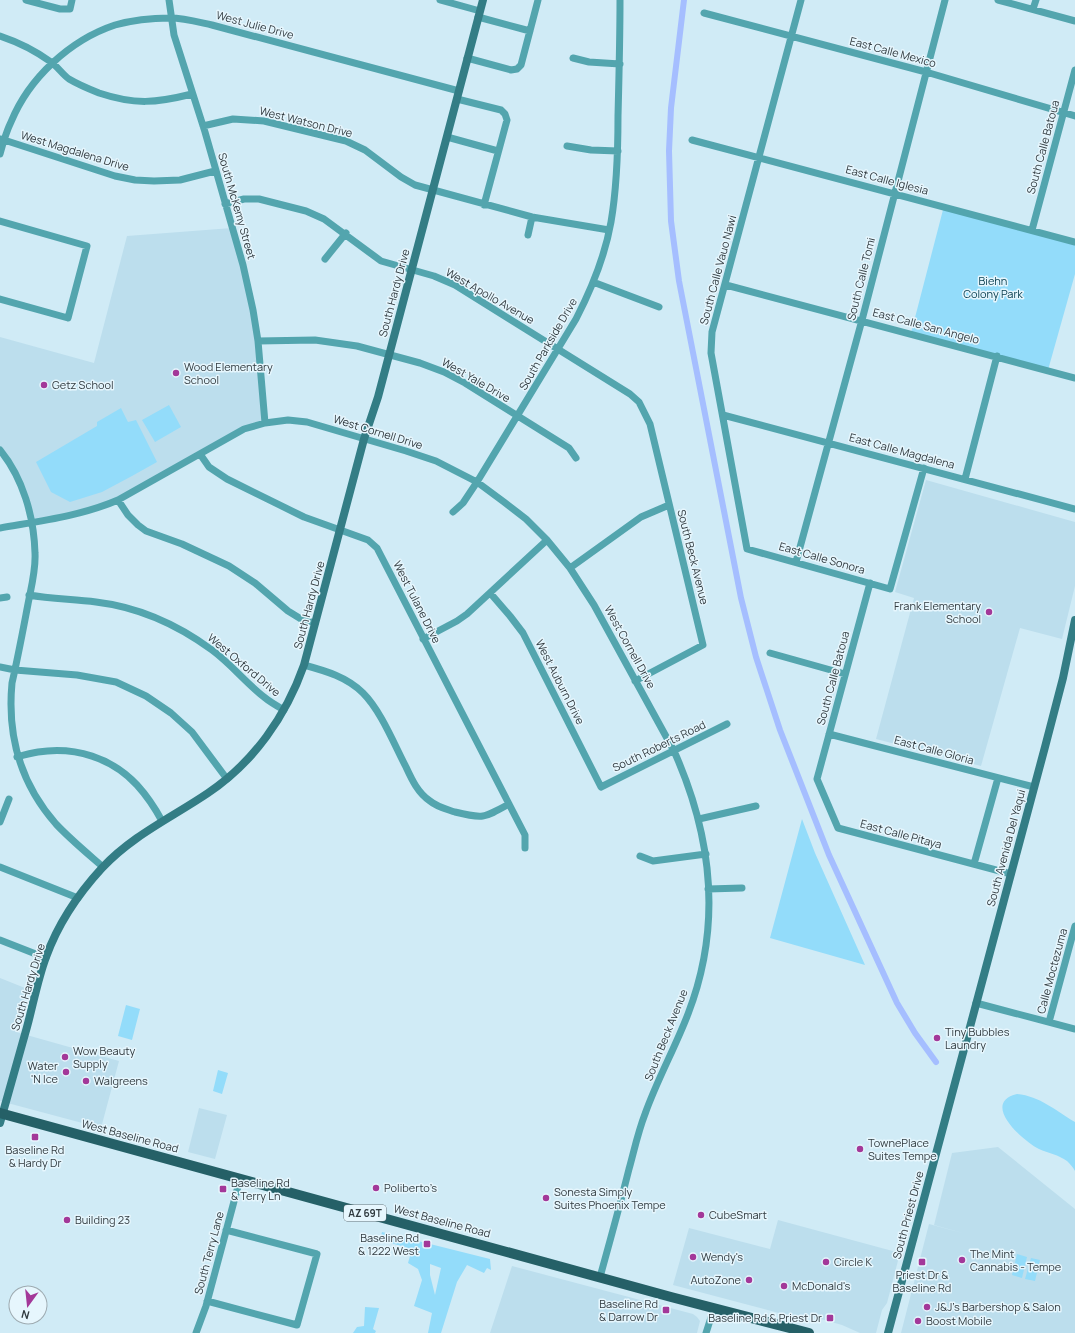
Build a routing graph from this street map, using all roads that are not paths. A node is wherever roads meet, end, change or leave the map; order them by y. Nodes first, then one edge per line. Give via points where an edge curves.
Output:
1 (26, 0) edge
2 (72, 0) edge
3 (169, 0) edge
4 (440, 0) edge
5 (483, 0) edge
6 (538, 0) edge
7 (620, 0) edge
8 (801, 0) edge
9 (945, 0) edge
10 (998, 0) edge
11 (1036, 0) edge
12 (1033, 9) junction
13 (704, 13) dead end
14 (479, 14) junction
15 (171, 18) junction
16 (1075, 21) edge
17 (530, 31) junction
18 (0, 36) edge
19 (792, 36) junction
20 (467, 58) junction
21 (573, 58) dead end
22 (52, 63) junction
23 (620, 64) junction
24 (1075, 70) edge
25 (926, 72) junction
26 (192, 94) junction
27 (458, 95) junction
28 (1064, 113) junction
29 (1075, 116) edge
30 (202, 126) junction
31 (447, 137) junction
32 (2, 139) edge
33 (692, 140) dead end
34 (567, 146) dead end
35 (498, 151) junction
36 (618, 151) junction
37 (0, 154) edge
38 (759, 157) junction
39 (216, 171) junction
40 (433, 191) junction
41 (894, 193) junction
42 (225, 204) junction
43 (484, 205) junction
44 (532, 217) junction
45 (0, 222) edge
46 (609, 230) junction
47 (1032, 230) junction
48 (346, 234) junction
49 (528, 235) dead end
50 (1075, 242) edge
51 (325, 259) dead end
52 (412, 270) junction
53 (594, 282) junction
54 (726, 284) junction
55 (0, 299) edge
56 (659, 308) dead end
57 (862, 320) junction
58 (258, 341) junction
59 (559, 349) junction
60 (389, 355) junction
61 (998, 356) junction
62 (1075, 378) edge
63 (639, 402) joint
64 (723, 415) junction
65 (518, 416) junction
66 (264, 422) junction
67 (364, 439) junction
68 (828, 442) junction
69 (0, 450) edge
70 (200, 454) junction
71 (576, 458) dead end
72 (924, 468) junction
73 (965, 480) junction
74 (477, 482) junction
75 (118, 500) junction
76 (669, 505) junction
77 (1075, 508) edge
78 (453, 512) dead end
79 (32, 523) junction
80 (0, 528) edge
81 (340, 530) junction
82 (547, 540) junction
83 (747, 549) joint
84 (796, 562) junction
85 (570, 568) junction
86 (870, 583) junction
87 (491, 594) junction
88 (29, 595) junction
89 (1075, 620) edge
90 (315, 623) junction
91 (1074, 629) edge
92 (423, 639) junction
93 (770, 653) dead end
94 (304, 665) junction
95 (0, 668) edge
96 (15, 670) junction
97 (845, 674) junction
98 (635, 681) junction
99 (284, 710) junction
100 (727, 724) dead end
101 (829, 734) junction
102 (674, 751) junction
103 (17, 757) junction
104 (998, 778) junction
105 (227, 779) junction
106 (817, 779) joint
107 (602, 787) joint
108 (1034, 787) junction
109 (9, 799) dead end
110 (509, 804) junction
111 (756, 806) dead end
112 (699, 819) junction
113 (162, 821) junction
114 (0, 822) edge
115 (525, 848) dead end
116 (706, 854) junction
117 (640, 856) dead end
118 (974, 864) junction
119 (0, 867) edge
120 (103, 868) junction
121 (1011, 874) junction
122 (742, 888) dead end
123 (708, 889) junction
124 (78, 898) junction
125 (1075, 926) edge
126 (0, 940) edge
127 (46, 958) junction
128 (976, 1003) junction
129 (1049, 1022) junction
130 (1075, 1029) edge
131 (956, 1080) joint
132 (1, 1116) edge
133 (240, 1179) junction
134 (226, 1230) junction
135 (600, 1277) junction
136 (207, 1300) junction
137 (714, 1308) junction
138 (196, 1333) edge
139 (706, 1333) edge
140 (809, 1333) edge
141 (888, 1333) edge

1 - 2 street via 60,9 70,9
3 - 15 street, South McKemy Street
4 - 14 street
5 - 14 street, South Hardy Drive
6 - 17 street
7 - 23 street, South Parkside Drive
8 - 19 street, South Calle Vauo Nawi
9 - 25 street, South Calle Tomi
10 - 12 street
11 - 12 street
12 - 16 street
13 - 19 street, East Calle Mexico
14 - 17 street
14 - 20 street, South Hardy Drive
15 - 22 street, West Julie Drive via 143,19 116,25 71,47
15 - 26 street, South McKemy Street
15 - 27 street, West Julie Drive via 212,24
17 - 20 street via 521,65 517,69 511,70
18 - 22 street via 33,50
19 - 25 street, East Calle Mexico
19 - 38 street, South Calle Vauo Nawi
20 - 27 street, South Hardy Drive
21 - 23 street
22 - 26 street via 67,78 80,86 130,101 166,100
22 - 32 street, West Julie Drive via 34,82
23 - 36 street, South Parkside Drive
24 - 28 street, South Calle Batoua
25 - 28 street, East Calle Mexico
25 - 41 street, South Calle Tomi
26 - 30 street, South McKemy Street
27 - 31 street, South Hardy Drive
27 - 35 street, West Julie Drive via 506,114 507,120
28 - 29 street, East Calle Mexico
28 - 47 street, South Calle Batoua
30 - 39 street, South McKemy Street
30 - 40 street, West Watson Drive via 233,119 264,121 346,141 365,150 410,183
31 - 35 street
31 - 40 street, South Hardy Drive
32 - 37 street, West Julie Drive
32 - 39 street, West Magdalena Drive via 115,176 135,180 180,180
33 - 38 street, East Calle Iglesia
34 - 36 street
35 - 43 street
36 - 46 street, South Parkside Drive via 616,193
38 - 41 street, East Calle Iglesia
38 - 54 street, South Calle Vauo Nawi
39 - 42 street, South McKemy Street
40 - 43 street, West Watson Drive
40 - 52 street, South Hardy Drive
41 - 47 street, East Calle Iglesia
41 - 57 street, South Calle Tomi
42 - 48 street, West Apollo Avenue via 244,199 259,199 306,211 324,219
42 - 58 street, South McKemy Street via 243,265
43 - 44 street, West Watson Drive
44 - 46 street, West Watson Drive
44 - 49 street
45 - 55 street via 87,246 68,318
46 - 53 street, South Parkside Drive
47 - 50 street, East Calle Iglesia
48 - 51 street
48 - 52 street, West Apollo Avenue via 381,261
52 - 59 street, West Apollo Avenue via 455,285
52 - 60 street, South Hardy Drive
53 - 56 street
53 - 59 street, South Parkside Drive
54 - 57 street, East Calle San Angelo
54 - 64 street, South Calle Vauo Nawi via 712,332 711,353
57 - 61 street, East Calle San Angelo
57 - 68 street, South Calle Tomi
58 - 60 street, West Yale Drive via 315,340 357,346
58 - 66 street, South McKemy Street
59 - 63 street, West Apollo Avenue
59 - 65 street, South Parkside Drive
60 - 65 street, West Yale Drive via 444,372
60 - 67 street, South Hardy Drive
61 - 62 street, East Calle San Angelo
61 - 73 street
63 - 76 street, South Beck Avenue via 650,424
64 - 68 street, East Calle Magdalena
64 - 83 street, South Calle Vauo Nawi
65 - 71 street, West Yale Drive via 569,448
65 - 74 street, South Parkside Drive
66 - 67 street, West Cornell Drive via 307,422
66 - 70 street, West Cornell Drive via 244,429
67 - 74 street, West Cornell Drive via 436,461
67 - 81 street, South Hardy Drive
68 - 72 street, East Calle Magdalena
68 - 84 street, South Calle Tomi
69 - 79 street via 23,489
70 - 75 street, West Cornell Drive
70 - 81 street, West Tulane Drive via 210,467 227,479 304,517
72 - 73 street, East Calle Magdalena
72 - 86 street, East Calle Sonora via 890,589
73 - 77 street, East Calle Magdalena
74 - 78 street, South Parkside Drive via 463,504
74 - 82 street, West Cornell Drive via 526,519
75 - 79 street, West Cornell Drive via 87,511
75 - 90 street via 128,515 146,531 182,544 229,566 255,583 288,611 301,619
76 - 85 street via 641,517
76 - 98 street, South Beck Avenue via 703,645
79 - 80 street, West Cornell Drive
79 - 88 street via 35,553
81 - 90 street, South Hardy Drive
81 - 92 street, West Tulane Drive via 368,540 377,548
82 - 85 street, West Cornell Drive
82 - 87 street
83 - 84 street, East Calle Sonora
84 - 86 street, East Calle Sonora
85 - 98 street, West Cornell Drive via 594,605
86 - 97 street, South Calle Batoua
87 - 92 street via 467,614
87 - 107 street, West Auburn Drive via 523,633
88 - 96 street
88 - 99 street, West Oxford Drive via 104,603 160,620 212,650 264,697
89 - 91 street, South Avenida Del Yaqui
90 - 94 street, South Hardy Drive
91 - 108 street, South Avenida Del Yaqui
92 - 110 street, West Tulane Drive
93 - 97 street
94 - 99 street, South Hardy Drive
94 - 110 street via 339,676 363,693 378,712 416,787 430,801 448,810 482,817
95 - 96 street
96 - 103 street via 10,713
96 - 105 street via 77,675 116,682 146,696 171,713 192,732
97 - 101 street, South Calle Batoua
98 - 102 street, West Cornell Drive
99 - 105 street, South Hardy Drive via 257,749
100 - 102 street, South Roberts Road
101 - 104 street, East Calle Gloria
101 - 106 street, South Calle Batoua
102 - 107 street, South Roberts Road
102 - 112 street, South Beck Avenue via 690,788
103 - 113 street via 60,750 95,757 122,772 137,785
103 - 120 street via 30,787 46,812
104 - 108 street, East Calle Gloria
104 - 118 street
105 - 113 street, South Hardy Drive
106 - 118 street, East Calle Pitaya via 838,828
108 - 121 street, South Avenida Del Yaqui
109 - 114 street
110 - 115 street, West Tulane Drive via 525,834
111 - 112 street
112 - 116 street, South Beck Avenue
113 - 120 street, South Hardy Drive via 135,839
116 - 117 street via 653,861
116 - 123 street, South Beck Avenue
118 - 121 street, East Calle Pitaya
119 - 124 street
120 - 124 street, South Hardy Drive
121 - 128 street, South Avenida Del Yaqui
122 - 123 street
123 - 135 street, South Beck Avenue via 706,948 695,995 645,1113
124 - 127 street, South Hardy Drive
125 - 129 street, Calle Moctezuma
126 - 127 street
127 - 132 street, South Hardy Drive
128 - 129 street
128 - 131 street, South Avenida Del Yaqui
129 - 130 street
131 - 141 street, South Priest Drive
132 - 133 main road, West Baseline Road / AZ 69T
133 - 134 street, South Terry Lane
133 - 135 main road, West Baseline Road / AZ 69T
134 - 136 street, South Terry Lane
134 - 136 street via 317,1254 297,1325
135 - 137 main road, West Baseline Road / AZ 69T
136 - 138 street, South Terry Lane
137 - 139 street
137 - 140 main road, West Baseline Road / AZ 69T

